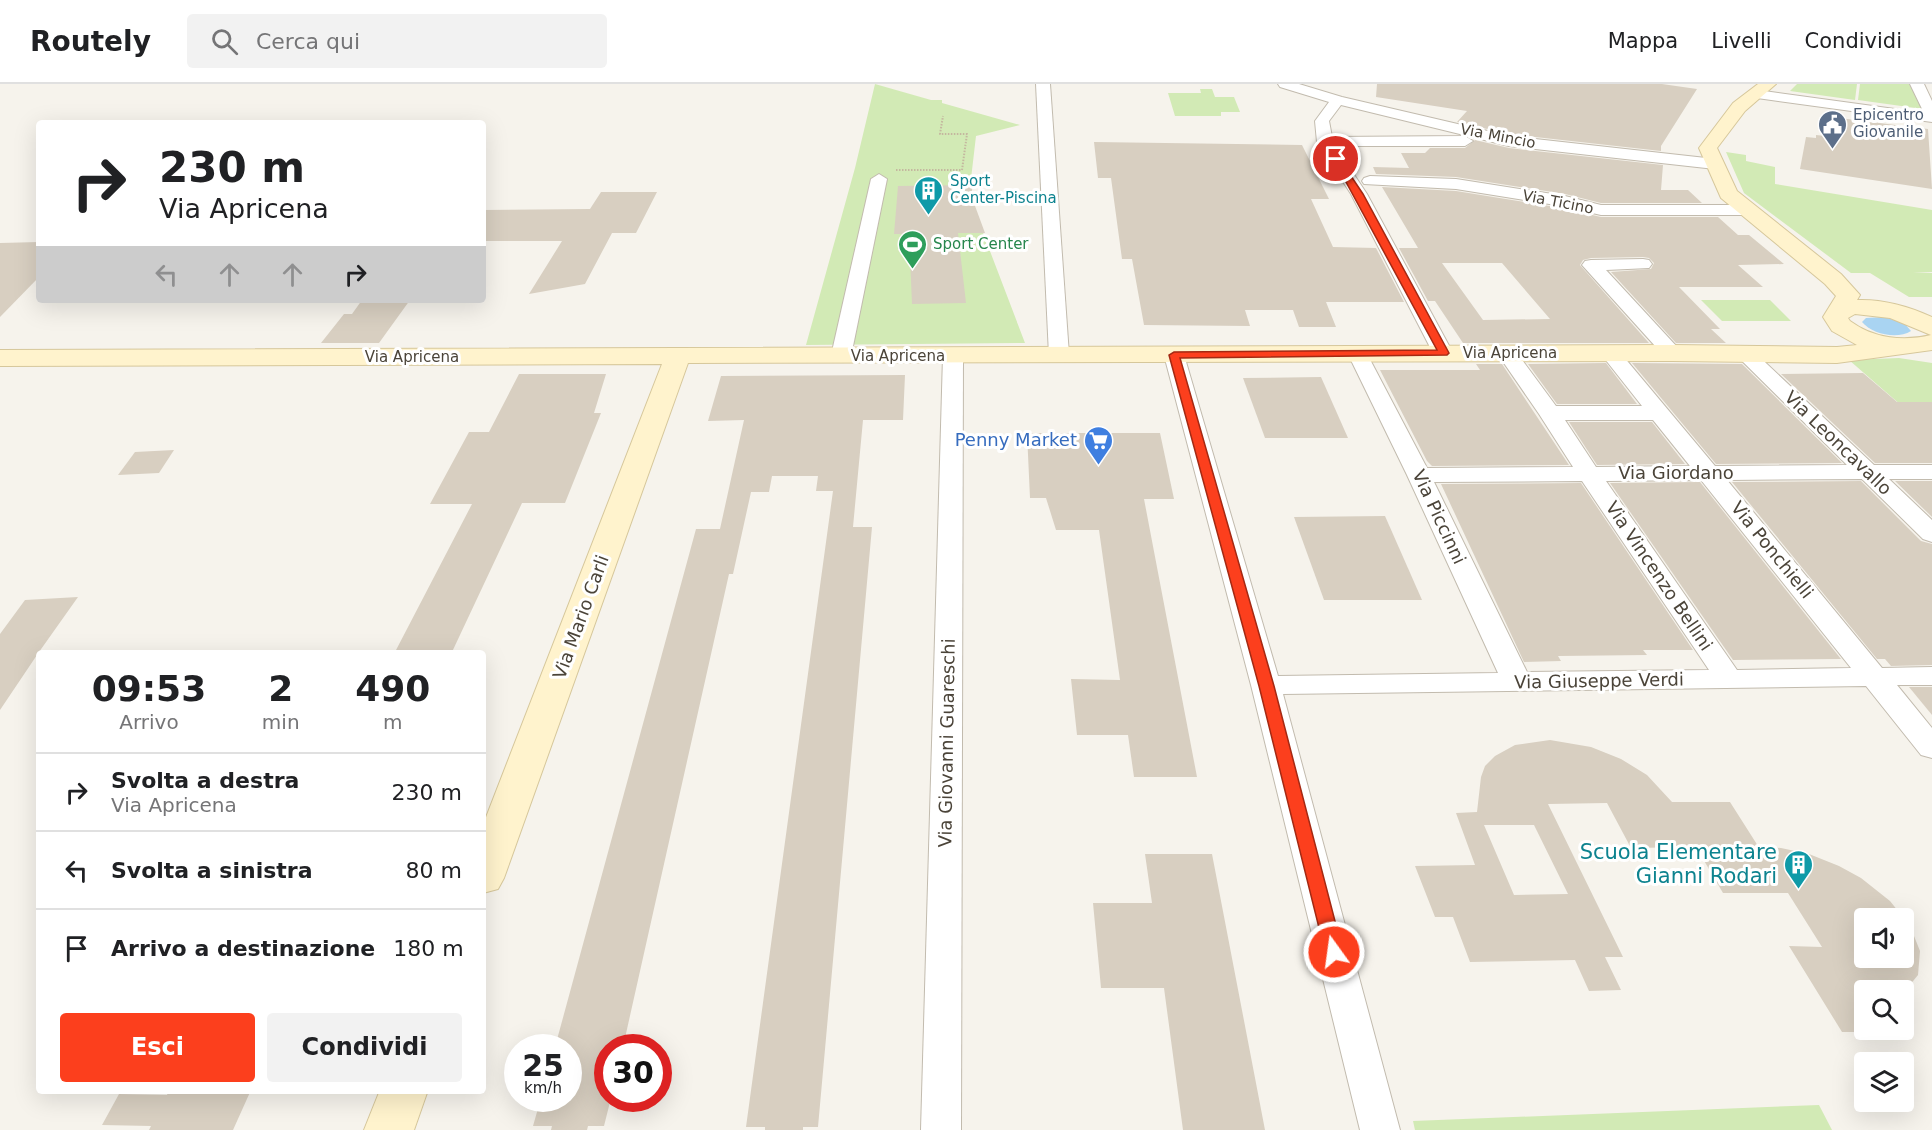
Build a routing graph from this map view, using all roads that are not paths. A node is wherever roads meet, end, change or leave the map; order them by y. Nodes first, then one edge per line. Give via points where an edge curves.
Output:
1 (1043, 84) edge
2 (1285, 84) edge
3 (1917, 84) edge
4 (1762, 89) edge
5 (1338, 100) junction
6 (1932, 116) edge
7 (1509, 141) junction
8 (1325, 142) junction
9 (1715, 164) junction
10 (879, 179) road end
11 (1370, 181) dead end
12 (1748, 210) junction
13 (1795, 249) junction
14 (1643, 264) dead end
15 (1837, 318) junction
16 (1923, 340) edge
17 (1672, 352) junction
18 (1443, 353) junction
19 (1507, 353) junction
20 (1744, 353) junction
21 (1797, 353) junction
22 (1358, 354) junction
23 (1611, 354) junction
24 (1059, 355) junction
25 (1174, 355) junction
26 (678, 356) junction
27 (841, 356) junction
28 (953, 356) junction
29 (0, 358) edge
30 (1550, 413) junction
31 (1659, 413) junction
32 (1869, 472) junction
33 (1932, 472) edge
34 (1708, 473) junction
35 (1589, 474) junction
36 (1419, 475) junction
37 (1932, 534) edge
38 (1876, 676) junction
39 (1932, 676) edge
40 (1730, 680) junction
41 (1517, 682) junction
42 (1266, 686) junction
43 (1932, 748) edge
44 (486, 870) edge
45 (402, 1094) edge
46 (389, 1130) edge
47 (941, 1130) edge
48 (1380, 1130) edge

1 - 24 street
2 - 5 street, Via Mincio
3 - 6 street
4 - 6 street
4 - 9 main road via 1739,107 1708,148
5 - 7 street, Via Mincio
5 - 8 street via 1322,121
7 - 8 street
7 - 9 street, Via Mincio
8 - 18 street via 1359,194
9 - 12 main road via 1728,194
10 - 27 street
11 - 12 street, Via Ticino via 1456,184 1601,210
12 - 13 main road
13 - 15 main road via 1848,295
13 - 16 main road via 1875,298
14 - 17 street via 1591,265
15 - 16 main road via 1853,334 1866,340
15 - 16 main road via 1845,309 1870,308
15 - 21 main road, Via Apricena via 1836,330 1821,345
16 - 21 main road, Via Apricena via 1837,355
17 - 20 main road, Via Apricena
17 - 23 main road, Via Apricena
18 - 19 main road, Via Apricena
18 - 22 main road, Via Apricena
19 - 23 main road, Via Apricena
19 - 30 street, Via Vincenzo Bellini
20 - 21 main road, Via Apricena
20 - 32 street, Via Leoncavallo
22 - 25 main road, Via Apricena
22 - 36 street, Via Piccinni
23 - 31 street, Via Ponchielli
24 - 25 main road, Via Apricena
24 - 28 main road, Via Apricena
25 - 42 street
26 - 27 main road, Via Apricena
26 - 29 main road, Via Apricena
26 - 44 main road, Via Mario Carli
27 - 28 main road, Via Apricena
28 - 47 street, Via Giovanni Guareschi
30 - 31 street
30 - 35 street, Via Vincenzo Bellini
31 - 34 street, Via Ponchielli
32 - 33 street, Via Giordano
32 - 34 street, Via Giordano
32 - 37 street, Via Leoncavallo
34 - 35 street, Via Giordano
34 - 38 street, Via Ponchielli
35 - 36 street, Via Giordano
35 - 40 street, Via Vincenzo Bellini
36 - 41 street, Via Piccinni
38 - 39 street, Via Giuseppe Verdi
38 - 40 street, Via Giuseppe Verdi
38 - 43 street, Via Ponchielli
40 - 41 street, Via Giuseppe Verdi
41 - 42 street, Via Giuseppe Verdi
42 - 48 street
45 - 46 main road

